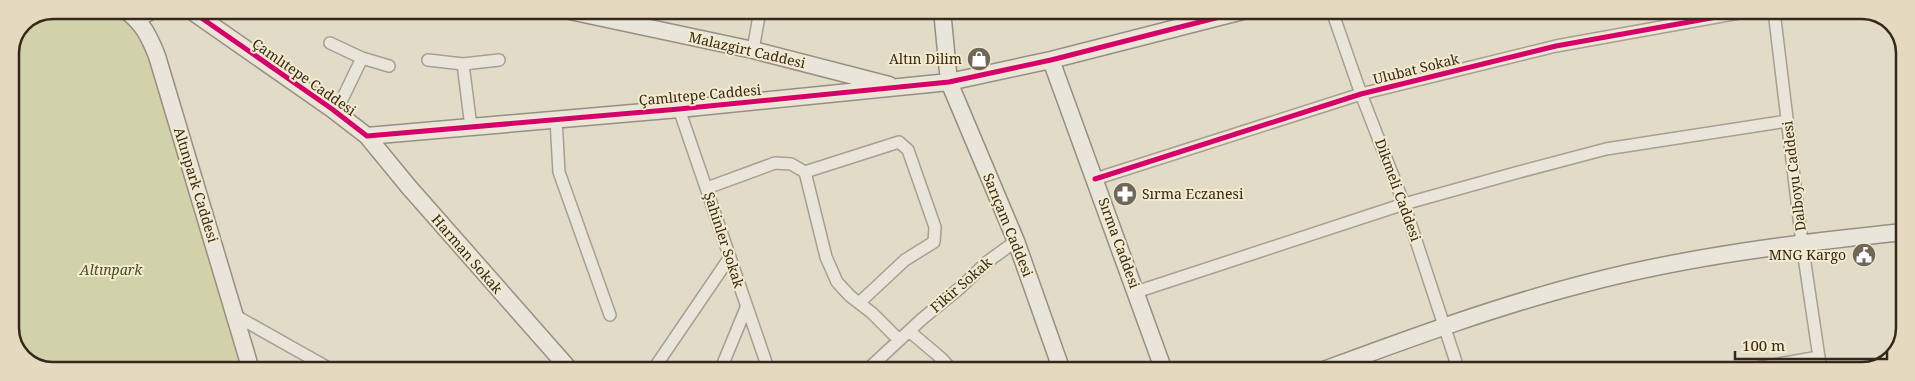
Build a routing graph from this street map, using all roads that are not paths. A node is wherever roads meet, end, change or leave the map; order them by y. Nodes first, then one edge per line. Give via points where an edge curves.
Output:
1 (135, 19) edge
2 (203, 19) edge
3 (607, 19) edge
4 (758, 19) edge
5 (943, 19) edge
6 (1208, 19) edge
7 (1335, 19) edge
8 (1706, 19) edge
9 (1775, 19) edge
10 (330, 43) dead end
11 (753, 50) junction
12 (362, 58) junction
13 (428, 60) dead end
14 (499, 60) dead end
15 (1051, 60) junction
16 (463, 64) junction
17 (389, 66) dead end
18 (950, 82) junction
19 (899, 88) junction
20 (1361, 94) junction
21 (679, 109) junction
22 (336, 112) junction
23 (556, 120) junction
24 (1787, 121) junction
25 (471, 127) junction
26 (367, 136) junction
27 (805, 172) junction
28 (1095, 179) junction
29 (706, 188) junction
30 (1404, 204) junction
31 (1896, 233) edge
32 (1016, 242) junction
33 (1802, 243) junction
34 (730, 257) junction
35 (1136, 292) junction
36 (859, 303) junction
37 (746, 308) junction
38 (610, 315) dead end
39 (236, 316) junction
40 (1445, 326) junction
41 (909, 331) junction
42 (899, 340) junction
43 (1819, 357) junction
44 (249, 362) edge
45 (318, 362) edge
46 (563, 362) edge
47 (658, 362) edge
48 (723, 362) edge
49 (766, 362) edge
50 (876, 362) edge
51 (945, 362) edge
52 (1059, 362) edge
53 (1161, 362) edge
54 (1347, 362) edge
55 (1456, 362) edge
56 (1790, 362) edge
57 (1820, 362) edge

1 - 39 street, Altınpark Caddesi via 147,32 157,56
2 - 22 street, Çamlıtepe Caddesi
3 - 11 street, Malazgirt Caddesi
4 - 11 street
5 - 18 street, Sarıçam Caddesi
6 - 15 street, Çamlıtepe Caddesi
7 - 20 street, Dikmeli Caddesi
8 - 20 street, Ulubat Sokak via 1556,46
9 - 24 street, Dalboyu Caddesi
10 - 12 street
11 - 19 street, Malazgirt Caddesi
12 - 17 street
12 - 22 street
13 - 16 street
14 - 16 street
15 - 18 street, Çamlıtepe Caddesi
15 - 28 street, Sırma Caddesi
16 - 25 street
18 - 19 street, Çamlıtepe Caddesi
18 - 32 street, Sarıçam Caddesi
19 - 21 street, Çamlıtepe Caddesi
20 - 28 street, Ulubat Sokak
20 - 30 street, Dikmeli Caddesi
21 - 23 street, Çamlıtepe Caddesi
21 - 29 street, Şahinler Sokak
22 - 26 street, Çamlıtepe Caddesi
23 - 25 street, Çamlıtepe Caddesi
23 - 38 street via 559,172
24 - 30 street via 1606,149
24 - 33 street, Dalboyu Caddesi
25 - 26 street, Çamlıtepe Caddesi
26 - 46 street, Harman Sokak
27 - 29 street via 791,164 774,163
27 - 36 street via 826,257 837,282
27 - 36 street via 899,142 908,150 935,227 934,242 905,260
28 - 35 street, Sırma Caddesi
29 - 34 street, Şahinler Sokak
30 - 35 street
30 - 40 street, Dikmeli Caddesi
31 - 33 street
32 - 41 street, Fikir Sokak via 987,262
32 - 52 street, Sarıçam Caddesi
33 - 40 street via 1680,262 1583,284
33 - 43 street, Dalboyu Caddesi
34 - 37 street, Şahinler Sokak
34 - 47 street
35 - 53 street, Sırma Caddesi
36 - 42 street
37 - 48 street
37 - 49 street, Şahinler Sokak
39 - 44 street, Altınpark Caddesi
39 - 45 street
40 - 54 street
40 - 55 street, Dikmeli Caddesi
41 - 42 street, Fikir Sokak
41 - 51 street
42 - 50 street, Fikir Sokak
43 - 56 street
43 - 57 street, Dalboyu Caddesi

